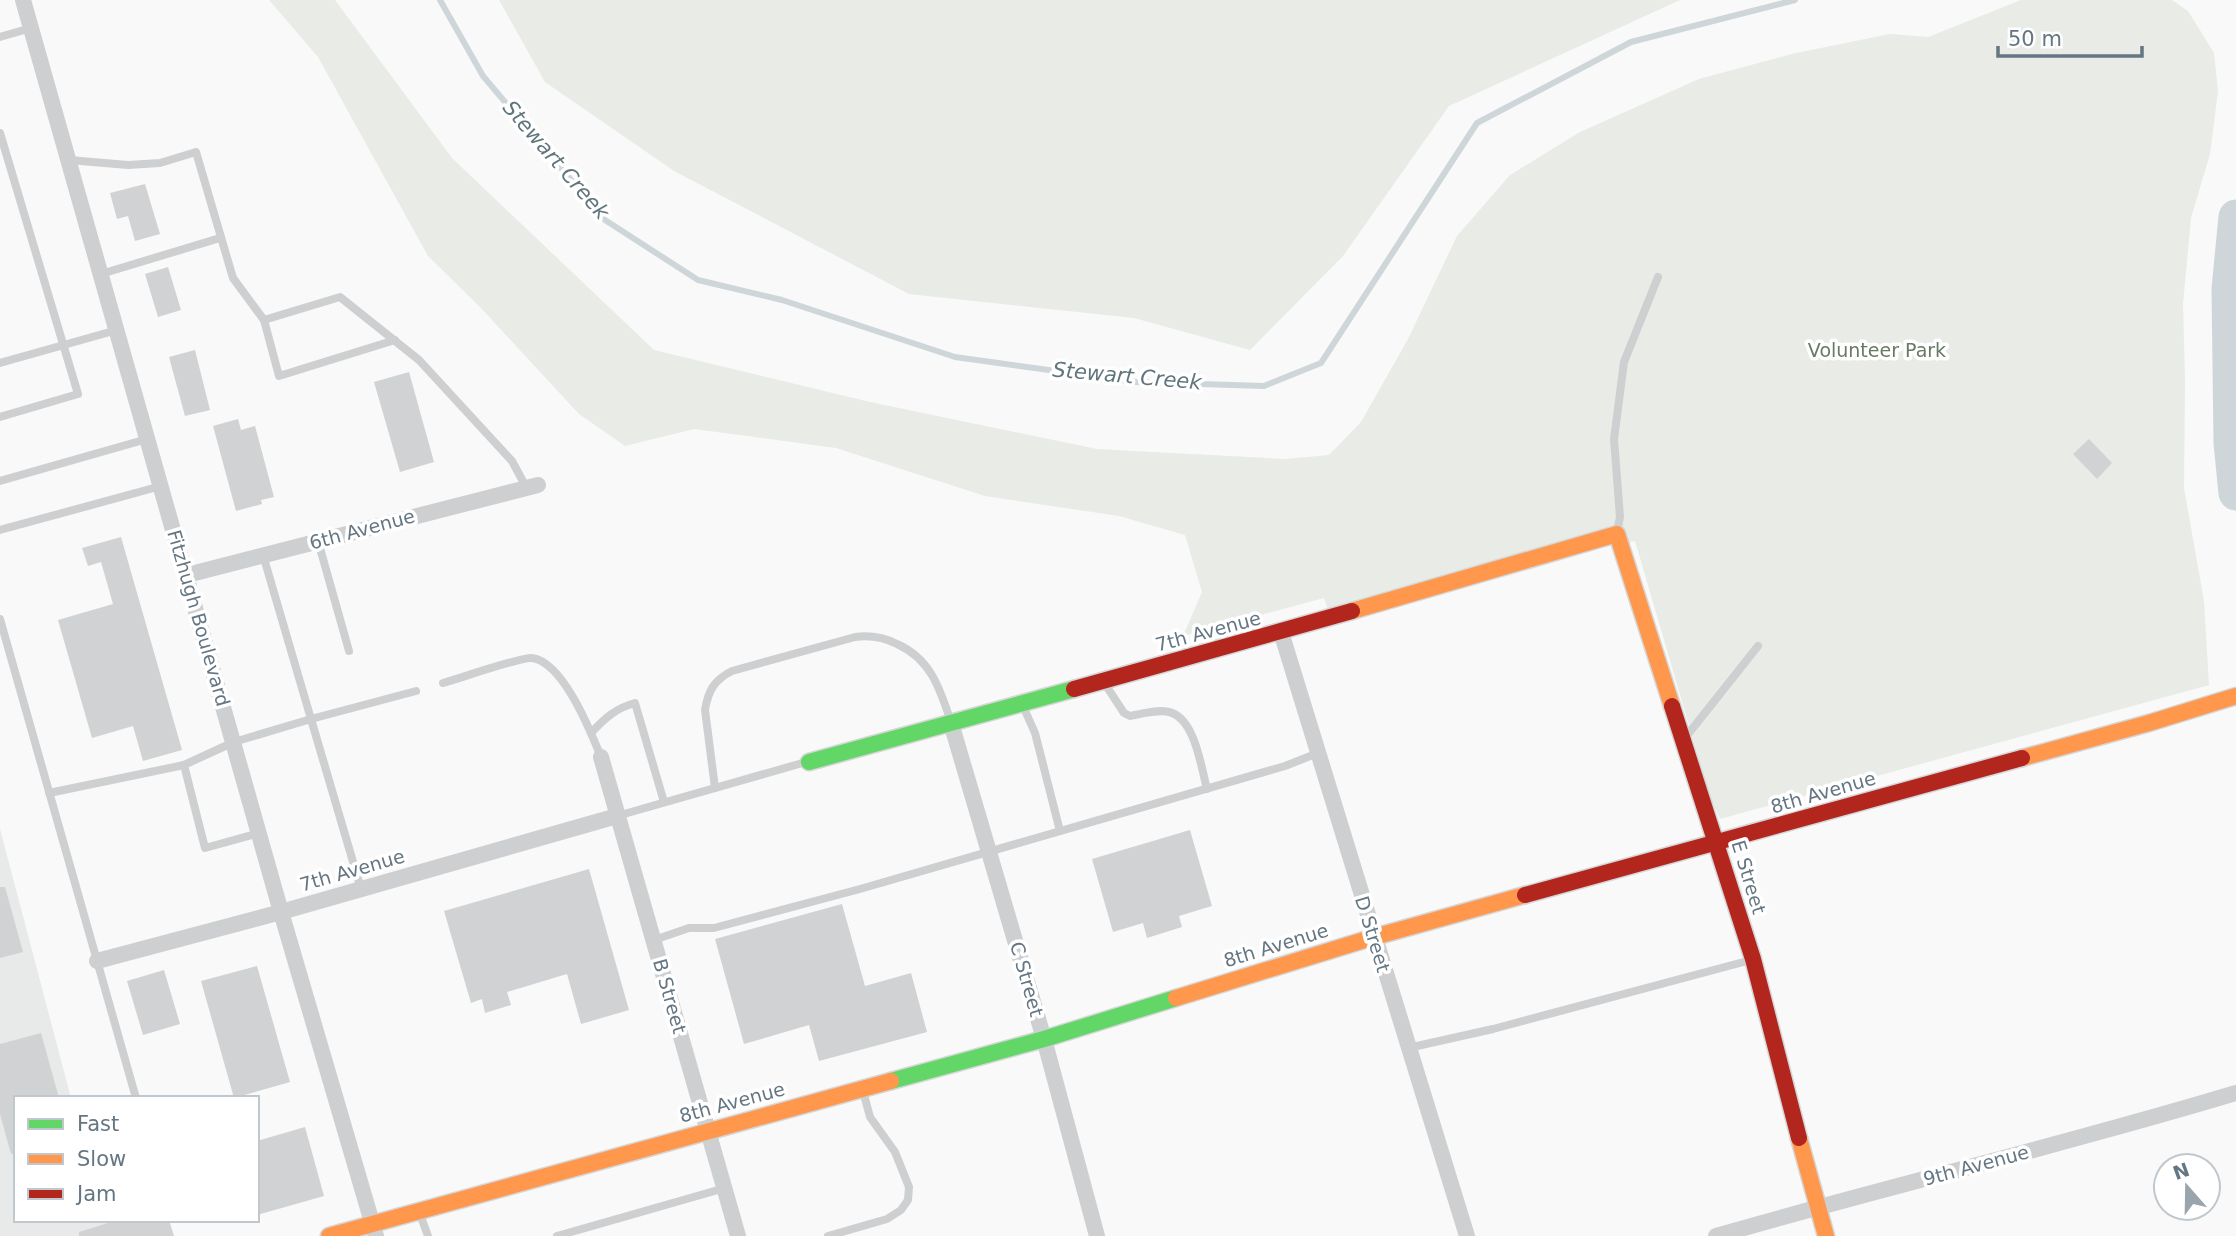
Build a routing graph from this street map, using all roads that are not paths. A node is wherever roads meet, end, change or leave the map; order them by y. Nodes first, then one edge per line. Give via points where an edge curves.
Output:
1 (23, 0) edge
2 (31, 28) junction
3 (0, 37) edge
4 (0, 133) edge
5 (69, 160) junction
6 (220, 238) junction
7 (101, 274) junction
8 (1658, 277) dead end
9 (264, 320) junction
10 (117, 330) junction
11 (394, 340) junction
12 (64, 345) junction
13 (0, 363) edge
14 (0, 417) edge
15 (147, 439) junction
16 (0, 481) edge
17 (161, 486) junction
18 (532, 486) joint
19 (0, 530) edge
20 (1617, 534) junction
21 (318, 541) junction
22 (263, 555) junction
23 (187, 575) junction
24 (0, 620) edge
25 (1281, 632) junction
26 (1758, 646) dead end
27 (349, 651) dead end
28 (1103, 681) junction
29 (443, 684) dead end
30 (416, 691) dead end
31 (2236, 696) edge
32 (1022, 704) junction
33 (311, 719) junction
34 (951, 723) junction
35 (591, 733) junction
36 (1683, 740) junction
37 (234, 742) junction
38 (1318, 753) junction
39 (601, 757) joint
40 (808, 762) joint
41 (184, 765) junction
42 (715, 788) junction
43 (1207, 789) junction
44 (49, 793) junction
45 (664, 802) junction
46 (617, 816) junction
47 (1060, 831) junction
48 (259, 833) junction
49 (1717, 843) junction
50 (989, 851) junction
51 (361, 889) junction
52 (281, 912) junction
53 (1374, 937) junction
54 (654, 940) junction
55 (1753, 959) junction
56 (97, 961) junction
57 (1044, 1039) junction
58 (1408, 1048) junction
59 (863, 1088) junction
60 (2236, 1093) edge
61 (135, 1096) edge
62 (709, 1130) junction
63 (725, 1188) junction
64 (1818, 1206) junction
65 (419, 1211) junction
66 (374, 1230) edge
67 (330, 1236) edge
68 (428, 1236) edge
69 (556, 1236) edge
70 (738, 1236) edge
71 (828, 1236) edge
72 (1097, 1236) edge
73 (1467, 1236) edge
74 (1716, 1236) edge
75 (1826, 1236) edge

1 - 2 street, Fitzhugh Boulevard
2 - 3 lane
2 - 5 street, Fitzhugh Boulevard
4 - 12 lane
5 - 6 lane via 160,163 196,152
5 - 7 street, Fitzhugh Boulevard
6 - 7 lane
6 - 9 lane via 233,278
7 - 10 street, Fitzhugh Boulevard
8 - 20 lane via 1624,362 1614,439 1620,517
9 - 11 lane via 340,297
9 - 11 lane via 279,376
10 - 12 lane
10 - 15 street, Fitzhugh Boulevard
11 - 18 lane via 419,359
12 - 13 lane
12 - 14 lane via 78,394
15 - 16 lane
15 - 17 street, Fitzhugh Boulevard
17 - 19 lane
17 - 23 street, Fitzhugh Boulevard
18 - 21 street, 6th Avenue
20 - 25 street, 7th Avenue
20 - 36 street, E Street
21 - 22 street, 6th Avenue
21 - 27 lane
22 - 23 street, 6th Avenue
22 - 33 lane
23 - 37 street, Fitzhugh Boulevard
24 - 44 lane
25 - 28 street, 7th Avenue
25 - 38 street, D Street
26 - 36 lane
28 - 32 street, 7th Avenue
28 - 43 lane via 1130,716 1168,712 1178,716 1190,730
29 - 35 lane via 530,657 558,673
30 - 33 lane
31 - 49 street, 8th Avenue
32 - 34 street, 7th Avenue
32 - 47 lane via 1035,733
33 - 37 lane
33 - 51 lane
34 - 40 street, 7th Avenue
34 - 42 lane via 925,662 911,650 882,638 867,635 732,671 720,677 705,710
34 - 50 street, C Street
35 - 39 lane
35 - 45 lane via 620,707 635,703
36 - 49 street, E Street
37 - 41 lane
37 - 48 street, Fitzhugh Boulevard
38 - 43 lane
38 - 53 street, D Street
39 - 46 street, B Street
40 - 42 lane
41 - 44 lane
41 - 48 lane via 205,848
42 - 45 lane
43 - 47 lane
44 - 56 lane
45 - 46 lane
46 - 51 street, 7th Avenue
46 - 54 street, B Street
47 - 50 lane
48 - 52 street, Fitzhugh Boulevard
49 - 53 street, 8th Avenue
49 - 55 street, E Street
50 - 54 lane via 727,925 689,928
50 - 57 street, C Street
51 - 52 street, 7th Avenue
52 - 56 street, 7th Avenue
52 - 66 street, Fitzhugh Boulevard
53 - 57 street, 8th Avenue
53 - 58 street, D Street
54 - 62 street, B Street
55 - 58 lane
55 - 64 street, E Street
56 - 61 lane
57 - 59 street, 8th Avenue
57 - 72 street, C Street
58 - 73 street, D Street
59 - 62 street, 8th Avenue
59 - 71 lane via 870,1117 895,1152 909,1187 908,1200 887,1219
60 - 64 street, 9th Avenue
62 - 63 street, B Street
62 - 65 street, 8th Avenue
63 - 69 lane
63 - 70 street, B Street
64 - 74 street, 9th Avenue
64 - 75 street, E Street
65 - 66 street, 8th Avenue
65 - 68 lane
66 - 67 street, 8th Avenue

